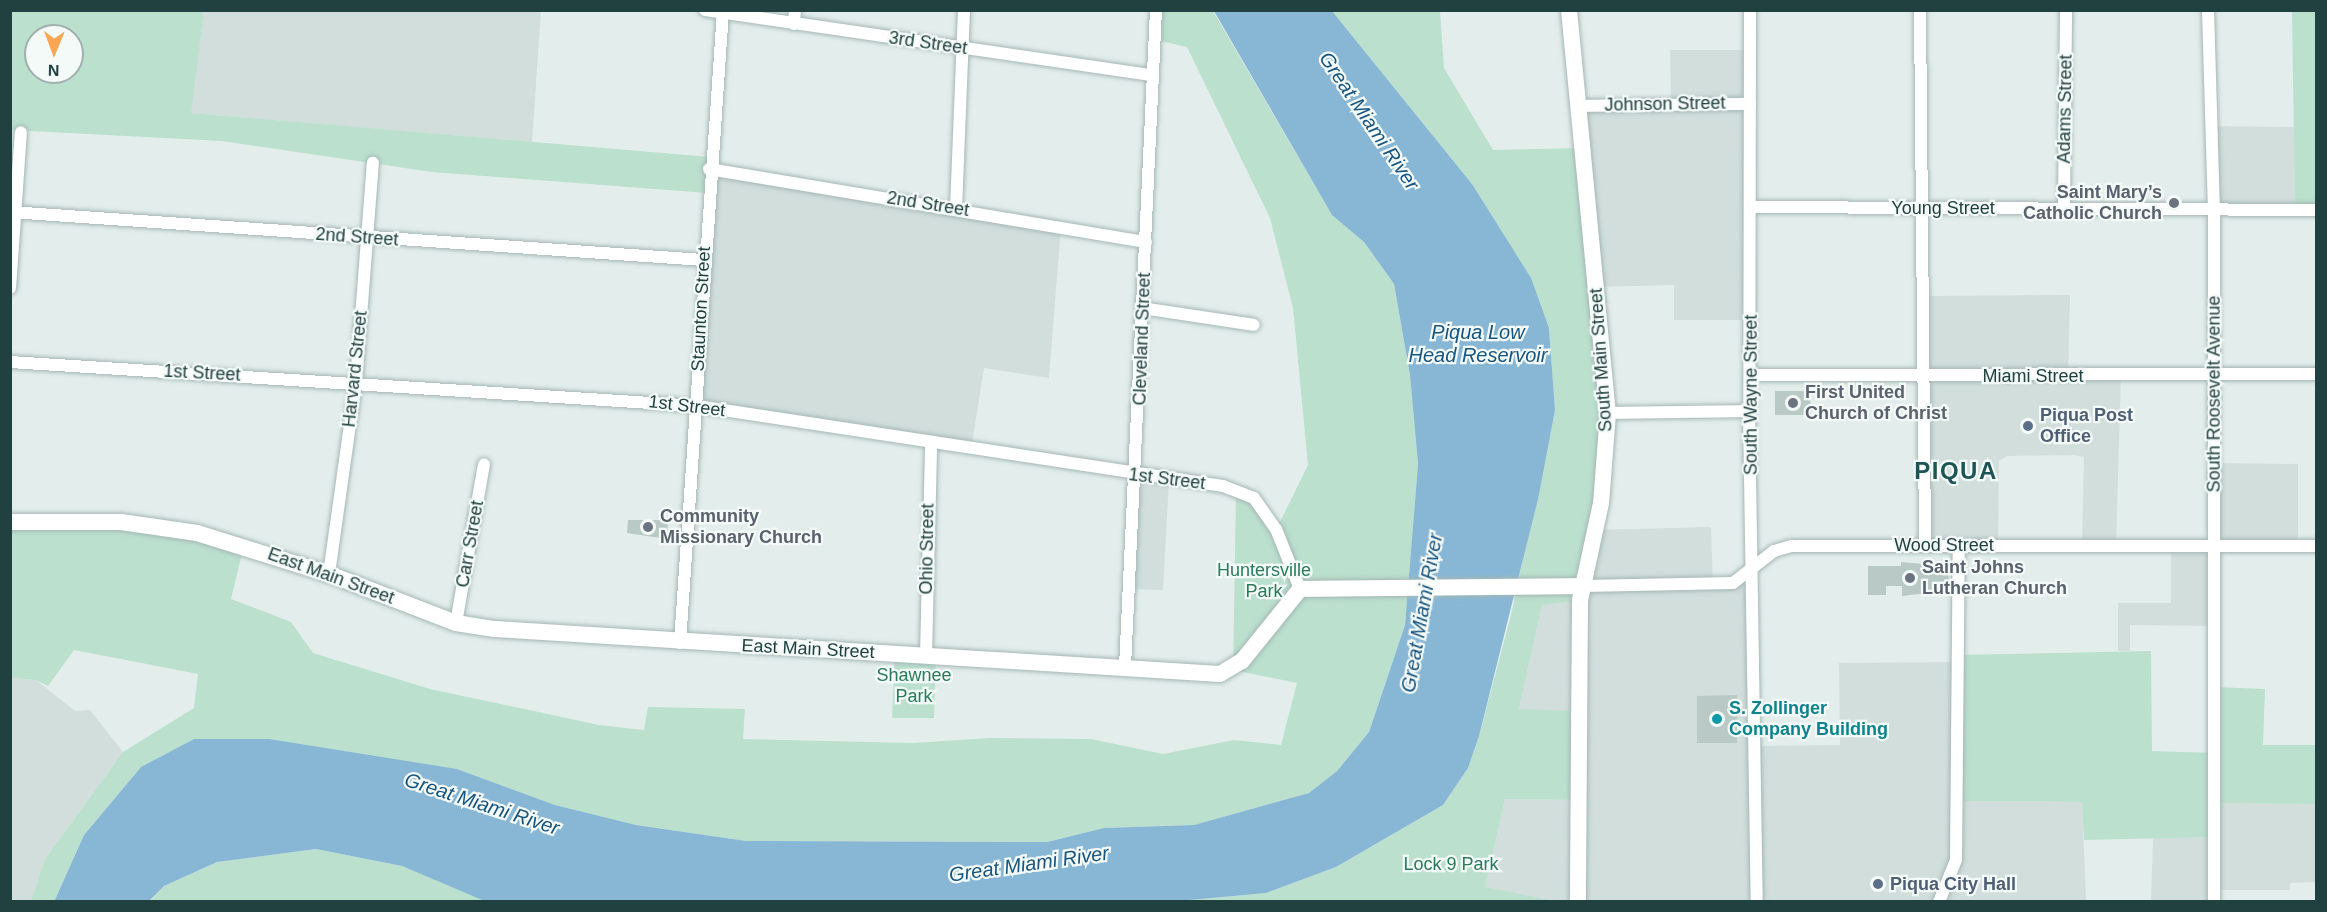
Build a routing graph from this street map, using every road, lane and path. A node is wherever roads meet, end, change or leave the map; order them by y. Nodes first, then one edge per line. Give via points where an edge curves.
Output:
1 (705, 10) edge
2 (795, 10) edge
3 (964, 10) edge
4 (1156, 10) edge
5 (1569, 10) edge
6 (1750, 10) edge
7 (1920, 10) edge
8 (2066, 10) edge
9 (2208, 10) edge
10 (723, 11) edge
11 (794, 24) junction
12 (963, 47) junction
13 (1150, 75) junction
14 (1750, 104) junction
15 (1579, 105) junction
16 (21, 132) dead end
17 (373, 163) dead end
18 (709, 169) junction
19 (1750, 207) junction
20 (1921, 208) junction
21 (2064, 208) junction
22 (956, 209) junction
23 (2214, 210) junction
24 (2316, 210) edge
25 (14, 212) edge
26 (367, 238) junction
27 (1146, 242) junction
28 (703, 260) junction
29 (10, 288) edge
30 (1142, 308) junction
31 (1254, 325) dead end
32 (10, 362) edge
33 (2316, 374) edge
34 (1750, 375) junction
35 (2212, 375) junction
36 (1922, 376) junction
37 (356, 382) junction
38 (697, 406) junction
39 (1749, 411) junction
40 (1608, 413) junction
41 (931, 444) junction
42 (484, 464) dead end
43 (1137, 476) junction
44 (10, 522) edge
45 (1925, 544) junction
46 (1959, 545) junction
47 (2215, 545) junction
48 (2316, 546) edge
49 (1752, 569) junction
50 (329, 574) junction
51 (1582, 586) junction
52 (1300, 589) junction
53 (456, 623) junction
54 (680, 644) junction
55 (926, 655) junction
56 (1125, 667) junction
57 (1578, 902) edge
58 (1757, 902) edge
59 (1939, 902) edge
60 (2214, 902) edge

1 - 10 street, 3rd Street
2 - 11 street
3 - 12 street
4 - 13 street, Cleveland Street
5 - 15 street, South Main Street
6 - 14 street, South Wayne Street
7 - 20 street
8 - 21 street, Adams Street
9 - 23 street, South Roosevelt Avenue
10 - 11 street, 3rd Street
10 - 18 street, Staunton Street
11 - 12 street, 3rd Street
12 - 13 street, 3rd Street
12 - 22 street
13 - 27 street, Cleveland Street
14 - 15 street, Johnson Street
14 - 19 street, South Wayne Street
15 - 40 street, South Main Street
16 - 25 street
17 - 26 street, Harvard Street
18 - 22 street, 2nd Street
18 - 28 street, Staunton Street
19 - 20 street, Young Street
19 - 34 street, South Wayne Street
20 - 21 street, Young Street
20 - 36 street
21 - 23 street, Young Street
22 - 27 street, 2nd Street
23 - 24 street, Young Street
23 - 35 street, South Roosevelt Avenue
25 - 26 street, 2nd Street
25 - 29 street
26 - 28 street, 2nd Street
26 - 37 street, Harvard Street
27 - 30 street, Cleveland Street
28 - 38 street, Staunton Street
30 - 31 street
30 - 43 street, Cleveland Street
32 - 37 street, 1st Street
33 - 35 street, Miami Street
34 - 36 street, Miami Street
34 - 39 street, South Wayne Street
35 - 36 street, Miami Street
35 - 47 street, South Roosevelt Avenue
36 - 45 street
37 - 38 street, 1st Street
37 - 50 street, Harvard Street
38 - 41 street, 1st Street
38 - 54 street, Staunton Street
39 - 40 street
39 - 49 street, South Wayne Street
40 - 51 street, South Main Street via 1601,503
41 - 43 street, 1st Street
41 - 55 street, Ohio Street
42 - 53 street, Carr Street
43 - 52 street, 1st Street via 1222,486 1254,498 1276,529
43 - 56 street, Cleveland Street
44 - 50 street, East Main Street via 152,525 243,545
45 - 46 street, Wood Street
45 - 49 street, Wood Street via 1792,546 1774,551
46 - 47 street, Wood Street
46 - 59 street via 1956,860
47 - 48 street, Wood Street
47 - 60 street, South Roosevelt Avenue
49 - 51 street, Wood Street via 1733,583 1712,586
49 - 58 street, South Wayne Street
50 - 53 street, East Main Street
51 - 52 street
51 - 57 street, South Main Street
52 - 56 street, East Main Street via 1233,670 1220,674
53 - 54 street, East Main Street
54 - 55 street, East Main Street
55 - 56 street, East Main Street

